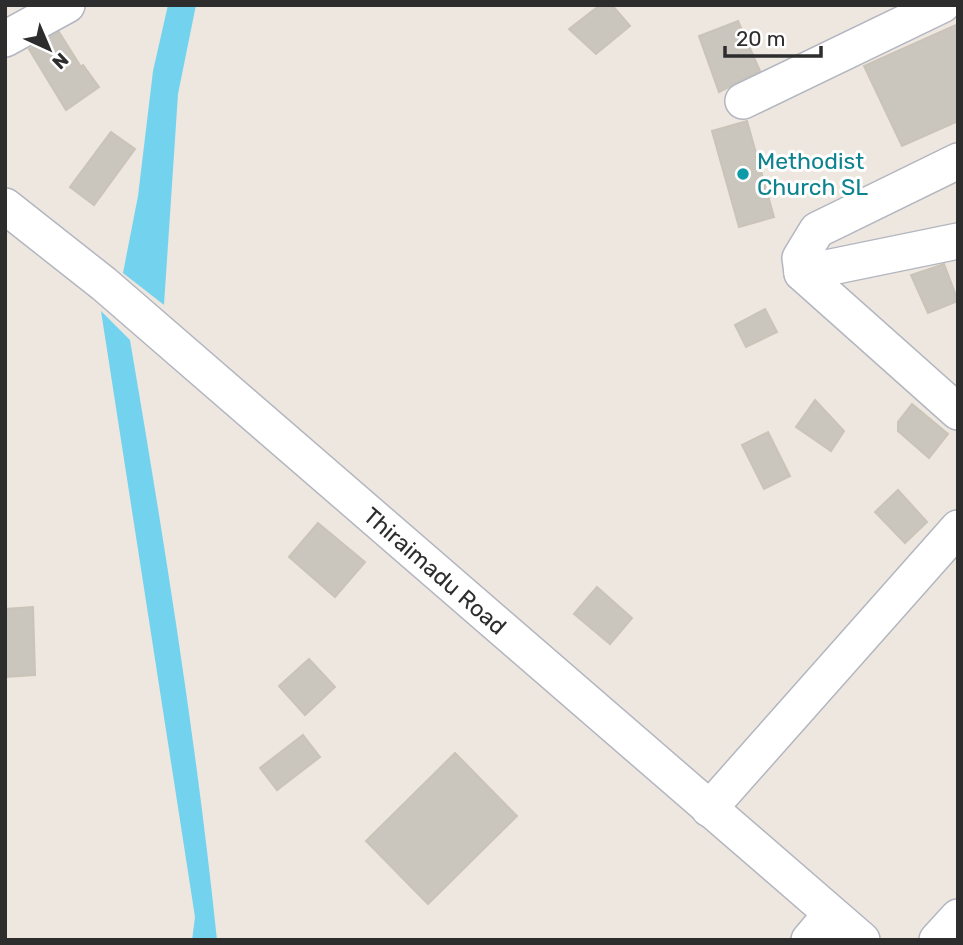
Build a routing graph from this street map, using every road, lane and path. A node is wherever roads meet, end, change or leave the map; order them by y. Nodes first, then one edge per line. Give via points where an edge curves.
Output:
1 (67, 5) edge
2 (942, 5) edge
3 (5, 39) edge
4 (743, 101) dead end
5 (958, 161) edge
6 (5, 206) edge
7 (958, 241) edge
8 (803, 273) junction
9 (944, 386) edge
10 (958, 412) edge
11 (958, 528) edge
12 (709, 809) junction
13 (958, 917) edge
14 (820, 927) edge
15 (862, 940) edge
16 (937, 940) edge

1 - 3 street
2 - 4 street
5 - 8 street via 817,230 800,258
6 - 12 street, Thiraimadu Road via 104,284
7 - 8 street
8 - 9 street
9 - 10 street
11 - 12 street
12 - 14 street, Thiraimadu Road
13 - 16 street
14 - 15 street, Thiraimadu Road

